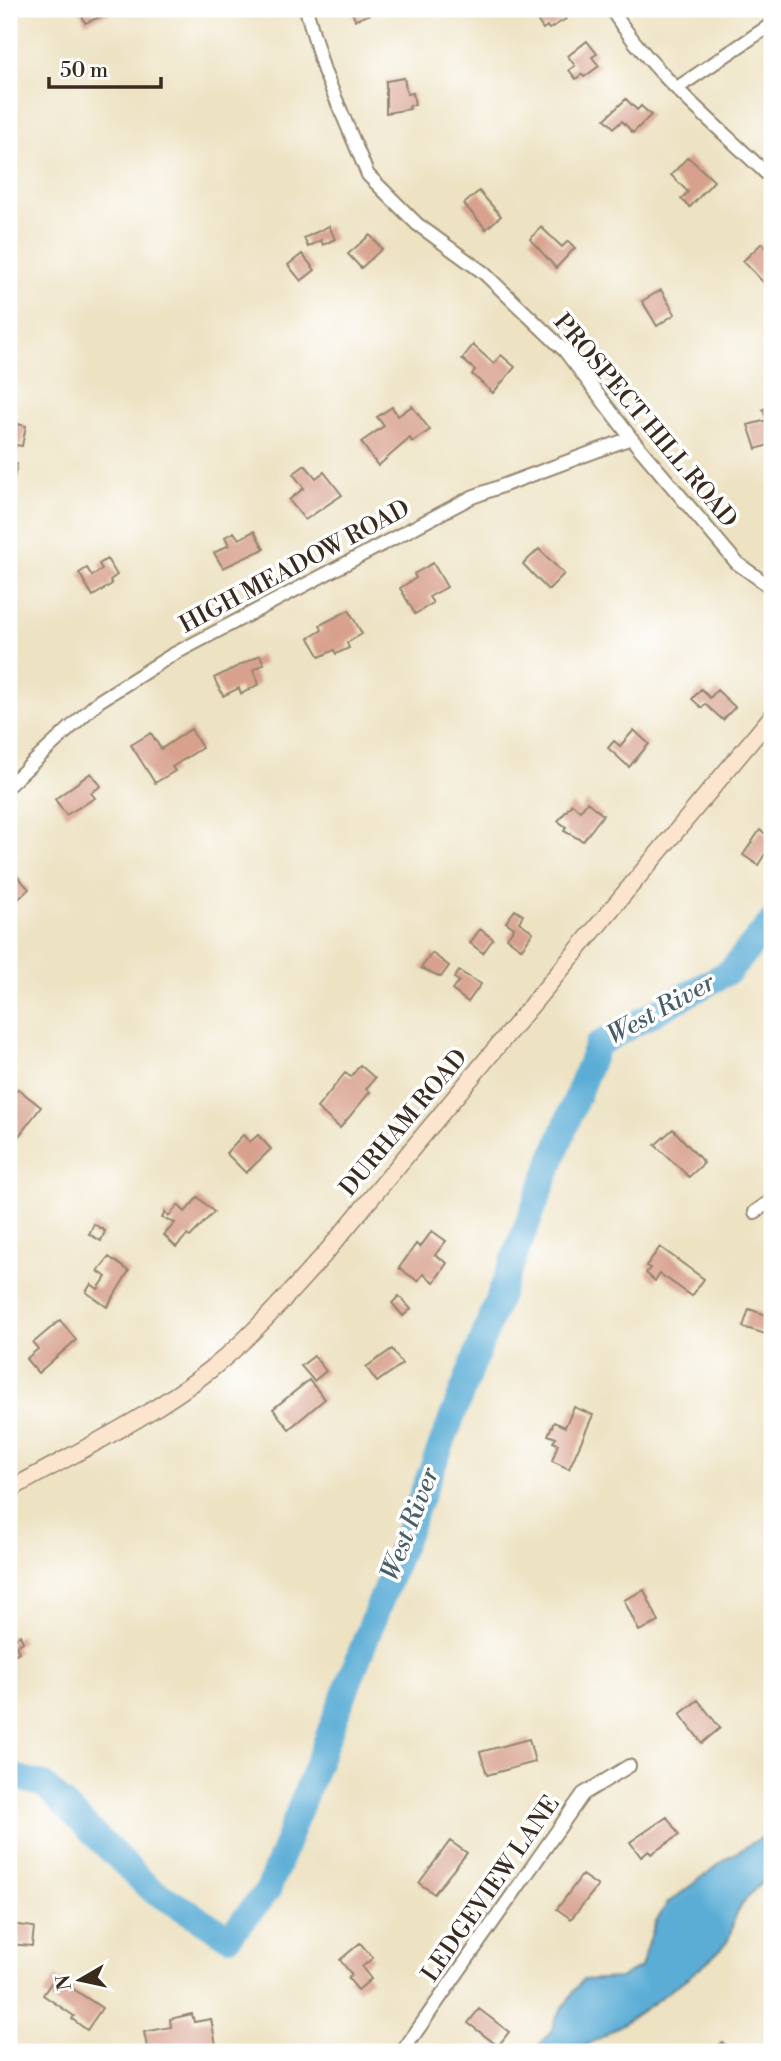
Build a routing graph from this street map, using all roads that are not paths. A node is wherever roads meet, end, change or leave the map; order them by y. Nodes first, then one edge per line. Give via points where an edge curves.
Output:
1 (306, 9) edge
2 (611, 9) edge
3 (772, 24) edge
4 (677, 88) junction
5 (772, 178) edge
6 (631, 438) junction
7 (772, 587) edge
8 (772, 716) edge
9 (9, 785) edge
10 (772, 1200) edge
11 (755, 1212) dead end
12 (9, 1490) edge
13 (629, 1766) dead end
14 (402, 2052) edge

1 - 6 street, PROSPECT HILL ROAD via 324,71 368,175 416,224 484,273 565,351
2 - 4 street via 626,33
3 - 4 street
4 - 5 street
6 - 7 street, PROSPECT HILL ROAD via 737,563
6 - 9 street, HIGH MEADOW ROAD via 472,497 172,655 99,701
8 - 12 main road, DURHAM ROAD via 274,1309 211,1369 179,1391
10 - 11 street
13 - 14 street, LEDGEVIEW LANE via 583,1794

